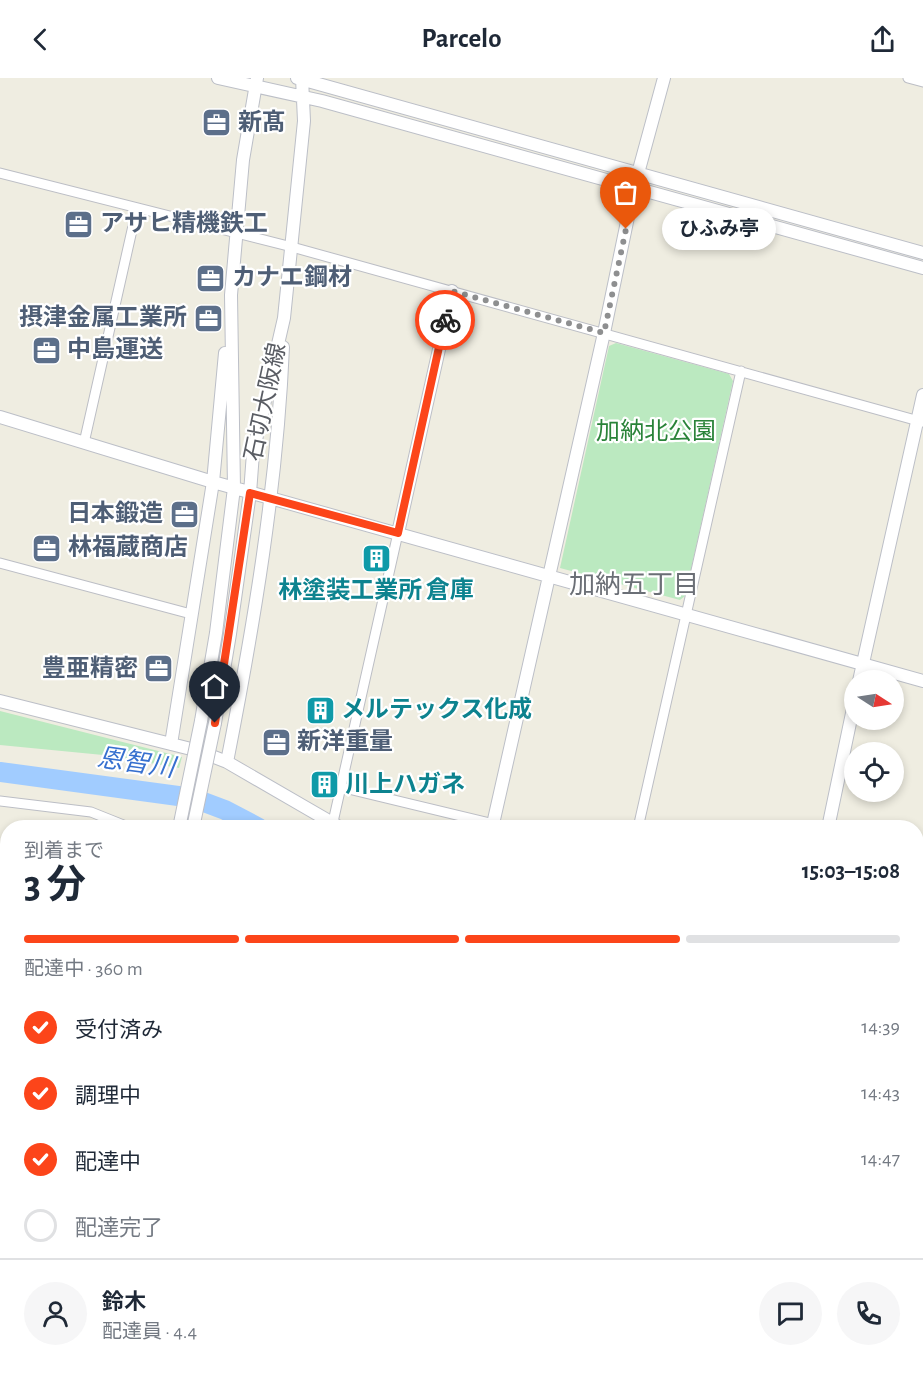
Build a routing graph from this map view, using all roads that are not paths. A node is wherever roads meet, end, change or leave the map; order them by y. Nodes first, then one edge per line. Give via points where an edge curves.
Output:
1 (218, 78) edge
2 (664, 78) edge
3 (908, 78) edge
4 (300, 79) edge
5 (256, 82) edge
6 (923, 82) edge
7 (303, 97) junction
8 (0, 173) edge
9 (638, 173) junction
10 (634, 188) junction
11 (137, 208) junction
12 (236, 233) junction
13 (292, 247) junction
14 (923, 253) edge
15 (923, 268) edge
16 (452, 291) junction
17 (231, 295) junction
18 (284, 318) junction
19 (604, 333) junction
20 (741, 371) junction
21 (923, 395) edge
22 (0, 417) edge
23 (920, 421) edge
24 (84, 443) junction
25 (213, 482) junction
26 (234, 488) junction
27 (250, 493) junction
28 (271, 498) junction
29 (398, 533) junction
30 (0, 563) edge
31 (549, 576) junction
32 (687, 613) junction
33 (191, 615) junction
34 (862, 664) junction
35 (861, 670) edge
36 (923, 681) edge
37 (0, 701) edge
38 (849, 730) edge
39 (171, 744) junction
40 (227, 762) junction
41 (340, 787) junction
42 (0, 801) edge
43 (111, 820) edge
44 (181, 820) edge
45 (195, 820) edge
46 (328, 820) edge
47 (337, 820) edge
48 (476, 820) edge
49 (494, 820) edge
50 (640, 820) edge
51 (830, 820) edge

1 - 5 street
2 - 9 street
3 - 6 street
4 - 7 street, 石切大阪線
4 - 9 street
5 - 7 street
5 - 12 street, 石切大阪線
7 - 10 street
7 - 13 street, 石切大阪線
8 - 11 street
9 - 10 street
9 - 14 street
10 - 15 street
10 - 19 street
11 - 12 street
11 - 24 street
12 - 13 street
12 - 17 street, 石切大阪線
13 - 16 street
13 - 18 street, 石切大阪線
16 - 19 street
16 - 29 street
17 - 25 street
17 - 26 street, 石切大阪線
18 - 27 street, 石切大阪線 via 253,453
18 - 28 street
19 - 20 street
19 - 31 street
20 - 23 street
20 - 32 street
21 - 23 street
22 - 24 street
23 - 34 street
24 - 25 street
25 - 26 street
25 - 33 street
26 - 27 street
26 - 44 street, 石切大阪線, bridge via 216,633
27 - 28 street
27 - 45 street, 石切大阪線, bridge via 215,723
28 - 29 street
28 - 40 street via 252,633
29 - 31 street
29 - 41 street
30 - 33 street
31 - 32 street
31 - 49 street
32 - 34 street
32 - 50 street
33 - 39 street
34 - 35 street
34 - 36 street
37 - 39 street
38 - 51 street
39 - 40 street
40 - 46 street
41 - 47 street
41 - 48 street
42 - 43 street via 91,812

